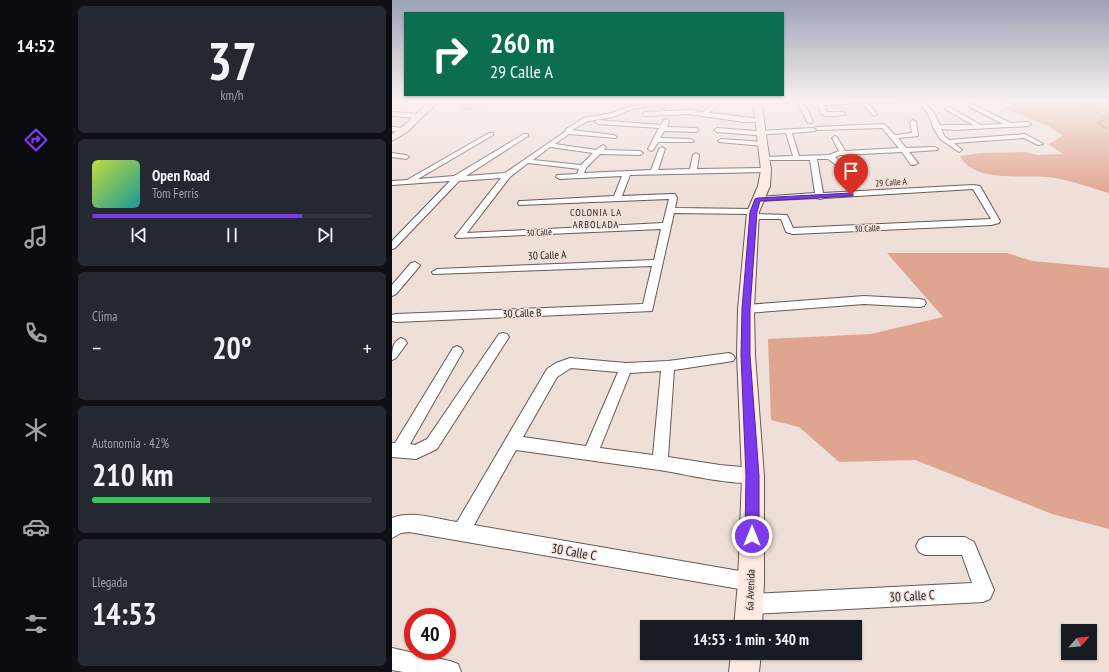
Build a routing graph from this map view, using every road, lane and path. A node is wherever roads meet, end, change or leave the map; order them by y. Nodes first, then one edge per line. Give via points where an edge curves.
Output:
1 (402, 131) edge
2 (568, 131) edge
3 (571, 131) edge
4 (621, 131) edge
5 (661, 131) edge
6 (751, 131) edge
7 (761, 131) edge
8 (788, 131) joint
9 (888, 131) edge
10 (914, 131) edge
11 (938, 131) edge
12 (715, 132) dead end
13 (492, 134) dead end
14 (526, 135) dead end
15 (892, 136) junction
16 (614, 137) junction
17 (392, 138) edge
18 (834, 138) dead end
19 (656, 140) junction
20 (691, 141) dead end
21 (721, 141) dead end
22 (946, 142) junction
23 (763, 144) junction
24 (1040, 144) dead end
25 (549, 145) junction
26 (471, 146) junction
27 (503, 149) junction
28 (651, 149) dead end
29 (662, 149) dead end
30 (935, 149) dead end
31 (902, 150) junction
32 (959, 150) dead end
33 (598, 152) junction
34 (640, 153) dead end
35 (843, 153) junction
36 (392, 155) edge
37 (696, 155) dead end
38 (406, 157) dead end
39 (830, 157) junction
40 (814, 158) junction
41 (796, 159) junction
42 (526, 161) junction
43 (914, 163) dead end
44 (840, 166) dead end
45 (584, 168) junction
46 (693, 171) junction
47 (654, 172) junction
48 (627, 174) junction
49 (507, 175) junction
50 (580, 176) junction
51 (560, 177) dead end
52 (457, 178) junction
53 (408, 182) junction
54 (392, 183) edge
55 (820, 197) junction
56 (616, 198) junction
57 (522, 202) dead end
58 (755, 209) junction
59 (670, 210) junction
60 (993, 221) joint
61 (666, 226) junction
62 (392, 246) edge
63 (658, 263) junction
64 (415, 265) dead end
65 (437, 272) dead end
66 (392, 292) edge
67 (920, 303) dead end
68 (746, 309) junction
69 (396, 318) dead end
70 (503, 337) dead end
71 (402, 343) dead end
72 (457, 351) dead end
73 (392, 355) edge
74 (729, 358) dead end
75 (668, 366) junction
76 (626, 368) junction
77 (513, 443) junction
78 (396, 450) edge
79 (590, 454) junction
80 (660, 463) junction
81 (752, 476) junction
82 (394, 527) edge
83 (461, 532) junction
84 (925, 546) dead end
85 (751, 582) junction
86 (751, 604) junction
87 (749, 620) edge
88 (392, 659) edge
89 (745, 660) edge
90 (450, 672) edge
91 (744, 672) edge

1 - 17 street
2 - 25 street
3 - 16 street
4 - 16 street
5 - 19 street
6 - 23 street
7 - 23 street, 6a Avenida
8 - 23 street
8 - 41 street
9 - 15 street
10 - 15 street via 915,136
11 - 22 street
12 - 23 street
13 - 26 street
14 - 27 street
15 - 31 street
16 - 33 street
18 - 35 street
19 - 20 street
19 - 28 street
21 - 23 street
22 - 24 street via 1025,136
22 - 32 street
23 - 41 street
23 - 46 street
23 - 58 street, 6a Avenida via 764,186
25 - 33 street
25 - 42 street
26 - 27 street
26 - 53 street
27 - 52 street
29 - 47 street
30 - 31 street
31 - 35 street
31 - 43 street
33 - 34 street
33 - 45 street
35 - 39 street
36 - 38 street
37 - 46 street
39 - 40 street
39 - 44 street
40 - 41 street
40 - 55 street
42 - 45 street
42 - 49 street
45 - 50 street
46 - 47 street
47 - 48 street
48 - 50 street
48 - 56 street
49 - 52 street
49 - 61 street, 30 Calle via 460,236
50 - 51 street
52 - 53 street
52 - 62 street
53 - 54 street
55 - 58 street, 29 Calle A
55 - 60 street, 29 Calle A via 973,187 977,188
56 - 57 street
56 - 59 street via 668,196 673,198
58 - 59 street, 30 Calle
58 - 60 street, 30 Calle via 784,217 788,230 793,231
58 - 68 street, 6a Avenida
59 - 61 street
61 - 63 street
63 - 65 street, 30 Calle A
63 - 69 street, 30 Calle B via 648,308
64 - 66 street
67 - 68 street via 864,300
68 - 81 street, 6a Avenida
70 - 78 street via 432,444 416,452
71 - 73 street
72 - 78 street
74 - 75 street
75 - 76 street
75 - 80 street
76 - 77 street via 570,364 561,367 552,373
76 - 79 street
77 - 79 street
77 - 83 street
79 - 80 street
80 - 81 street
81 - 85 street, 6a Avenida
82 - 83 street, 30 Calle C via 409,523
83 - 85 street, 30 Calle C
84 - 86 street, 30 Calle C via 968,548 983,592
85 - 86 street, 6a Avenida
86 - 87 street, 6a Avenida
88 - 90 street
89 - 91 street

